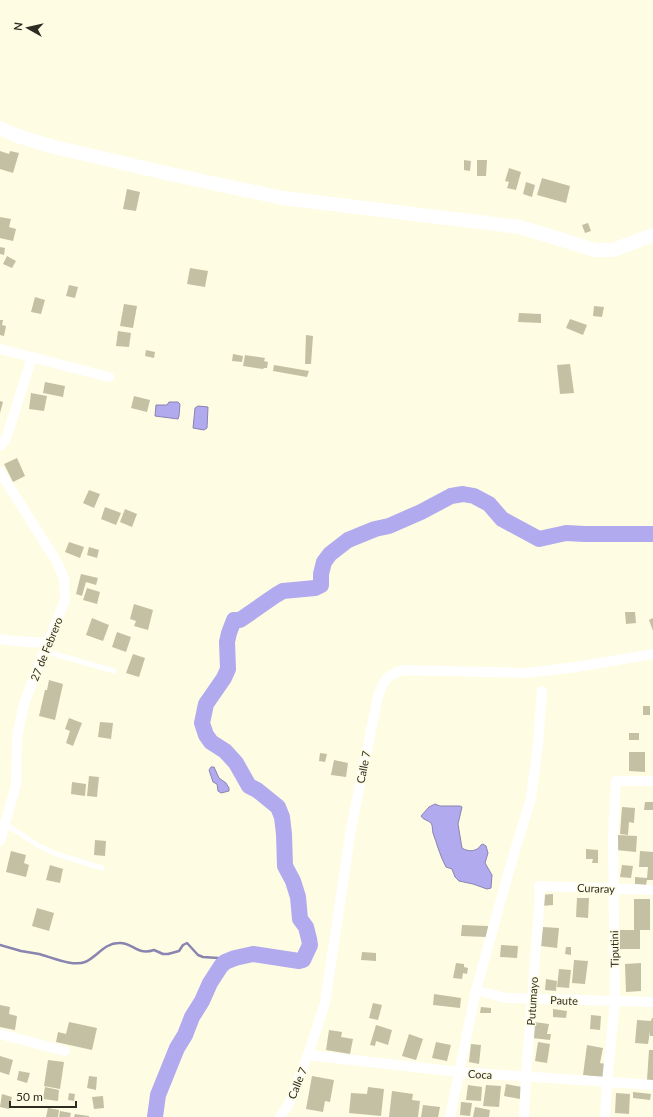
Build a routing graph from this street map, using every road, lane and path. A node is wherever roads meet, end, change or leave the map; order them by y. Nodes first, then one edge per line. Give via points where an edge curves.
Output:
1 (0, 128) edge
2 (653, 235) edge
3 (0, 348) edge
4 (32, 357) junction
5 (109, 377) dead end
6 (0, 446) edge
7 (0, 472) edge
8 (0, 639) edge
9 (46, 646) junction
10 (653, 654) edge
11 (114, 671) dead end
12 (542, 691) dead end
13 (653, 781) edge
14 (5, 824) junction
15 (0, 841) edge
16 (102, 868) dead end
17 (539, 886) joint
18 (614, 889) junction
19 (653, 890) edge
20 (476, 990) junction
21 (532, 999) junction
22 (615, 1002) junction
23 (653, 1002) edge
24 (0, 1034) edge
25 (66, 1051) dead end
26 (308, 1055) junction
27 (459, 1072) junction
28 (526, 1076) junction
29 (607, 1082) junction
30 (653, 1085) edge
31 (280, 1117) edge
32 (450, 1117) edge
33 (524, 1117) edge
34 (605, 1117) edge

1 - 2 street via 50,146 275,196 520,227 595,250 613,250
3 - 4 street
4 - 5 street
4 - 6 street via 6,439
7 - 9 street, 27 de Febrero via 57,562 64,579 65,600
8 - 9 street
9 - 11 lane
9 - 14 street, 27 de Febrero via 24,704 18,737 16,785
10 - 26 street, Calle 7 via 527,673 404,670 391,674 384,681 378,696 351,829 325,1003
12 - 20 street via 531,798
13 - 18 street, Tiputini via 616,781
14 - 15 street, 27 de Febrero
14 - 16 lane via 56,854
17 - 18 street, Curaray
17 - 21 street, Putumayo
18 - 19 street, Curaray
18 - 22 street, Tiputini
20 - 21 street, Paute via 505,998
20 - 27 street
21 - 22 street, Paute
21 - 28 street, Putumayo
22 - 23 street, Paute
22 - 29 street, Tiputini
24 - 25 street
26 - 27 street, Coca
26 - 31 street, Calle 7 via 289,1104
27 - 28 street, Coca
27 - 32 street
28 - 29 street, Coca
28 - 33 street, Putumayo
29 - 30 street, Coca
29 - 34 street, Tiputini

